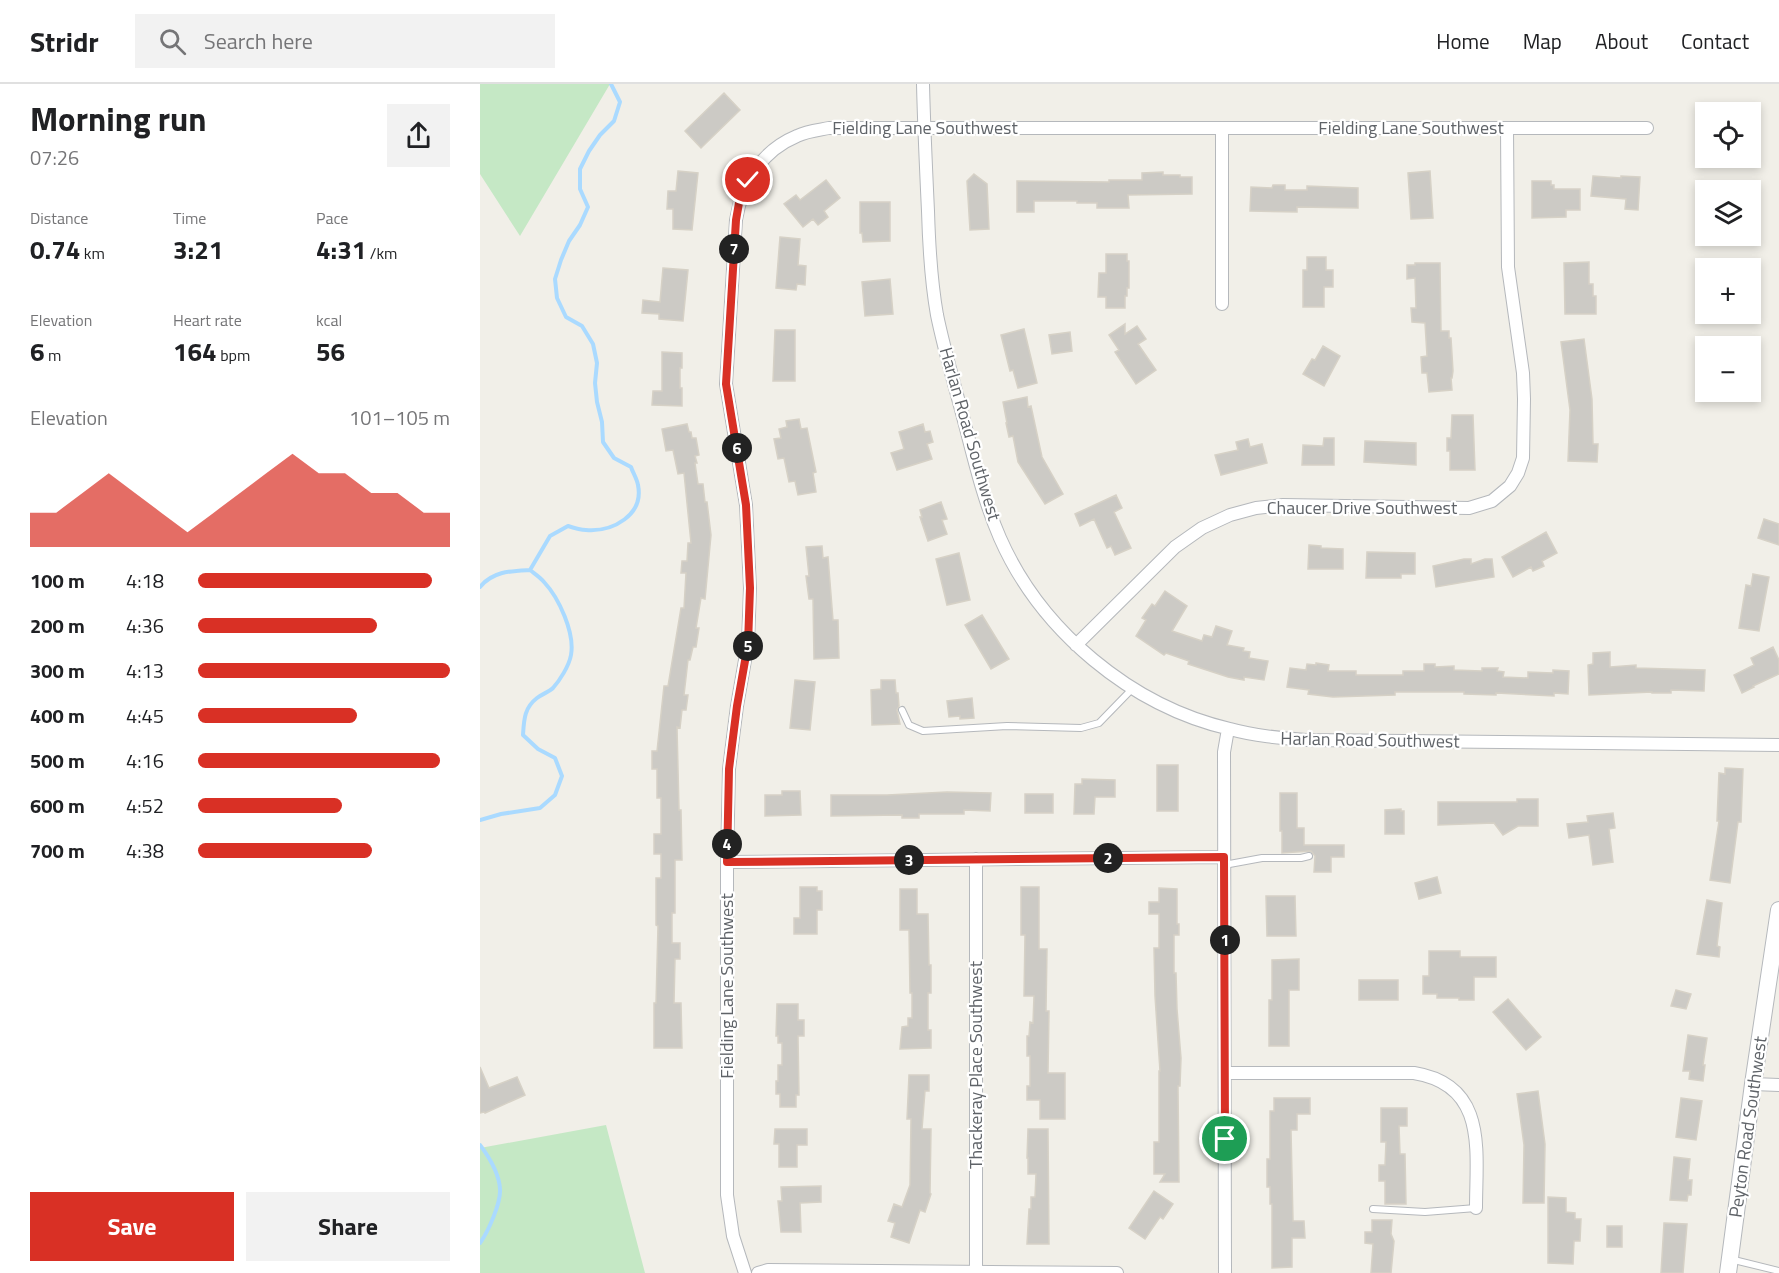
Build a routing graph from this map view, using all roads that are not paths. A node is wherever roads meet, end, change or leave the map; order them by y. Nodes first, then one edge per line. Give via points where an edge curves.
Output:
1 (923, 84) edge
2 (924, 128) junction
3 (1222, 128) junction
4 (1507, 128) junction
5 (1647, 128) dead end
6 (1222, 304) dead end
7 (1076, 645) junction
8 (1133, 688) junction
9 (902, 710) dead end
10 (1228, 729) junction
11 (1779, 745) edge
12 (1308, 856) dead end
13 (976, 859) junction
14 (1224, 861) junction
15 (727, 862) junction
16 (1779, 910) edge
17 (1225, 1072) junction
18 (1753, 1084) junction
19 (1779, 1085) edge
20 (1476, 1208) joint
21 (1373, 1209) dead end
22 (1729, 1266) edge
23 (1779, 1271) edge
24 (976, 1272) edge
25 (746, 1273) edge
26 (759, 1273) edge
27 (1118, 1273) edge
28 (1225, 1273) edge

1 - 2 street, Harlan Road Southwest
2 - 3 street, Fielding Lane Southwest
2 - 7 street, Harlan Road Southwest via 930,267 937,316 983,494 1000,539 1020,576
2 - 15 street, Fielding Lane Southwest via 829,128 798,135 761,160 739,203 726,384 746,505 750,588 748,644 729,769
3 - 4 street, Fielding Lane Southwest
3 - 6 street
4 - 5 street, Fielding Lane Southwest
4 - 7 street, Chaucer Drive Southwest via 1508,267 1524,399 1523,458 1510,486 1492,501 1469,508 1283,505 1230,515 1174,547
7 - 8 street, Harlan Road Southwest
8 - 9 lane via 1099,723 1080,728 1007,726 923,731 909,725
8 - 10 street, Harlan Road Southwest via 1183,714
10 - 11 street, Harlan Road Southwest via 1306,740
10 - 14 street via 1224,753
12 - 14 lane
13 - 14 street
13 - 15 street
13 - 24 street, Thackeray Place Southwest
14 - 17 street
15 - 25 street, Fielding Lane Southwest via 727,1195 733,1236
16 - 18 street, Peyton Road Southwest
17 - 20 street via 1414,1073 1442,1080 1461,1096 1473,1120
17 - 28 street
18 - 19 street
18 - 22 street, Peyton Road Southwest
20 - 21 lane via 1425,1212
22 - 23 lane
24 - 26 street
24 - 27 street

